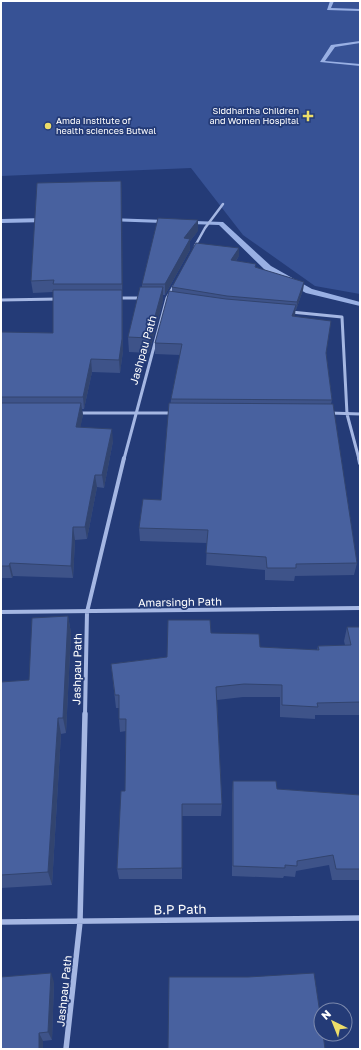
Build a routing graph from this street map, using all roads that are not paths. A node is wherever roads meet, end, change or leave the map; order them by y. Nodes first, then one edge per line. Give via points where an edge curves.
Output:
1 (223, 204) dead end
2 (194, 249) edge
3 (175, 284) edge
4 (112, 298) edge
5 (151, 298) edge
6 (159, 298) edge
7 (167, 298) junction
8 (64, 299) edge
9 (174, 299) edge
10 (1, 300) edge
11 (288, 312) edge
12 (72, 412) edge
13 (135, 413) junction
14 (182, 413) edge
15 (323, 413) edge
16 (347, 414) junction
17 (360, 414) edge
18 (360, 463) edge
19 (360, 608) edge
20 (1, 612) edge
21 (87, 612) junction
22 (360, 918) edge
23 (1, 922) edge
24 (80, 922) junction
25 (66, 1049) edge

1 - 2 street via 205,228
3 - 7 street, Jashpau Path
4 - 5 street
6 - 7 street
7 - 9 street
7 - 13 street, Jashpau Path
8 - 10 street
11 - 16 street via 342,317
12 - 13 street
13 - 14 street
13 - 21 street, Jashpau Path
15 - 16 street
16 - 17 street
16 - 18 street
19 - 21 street, Amarsingh Path
20 - 21 street, Amarsingh Path
21 - 24 street, Jashpau Path
22 - 24 street, B.P Path
23 - 24 street, B.P Path
24 - 25 street, Jashpau Path

